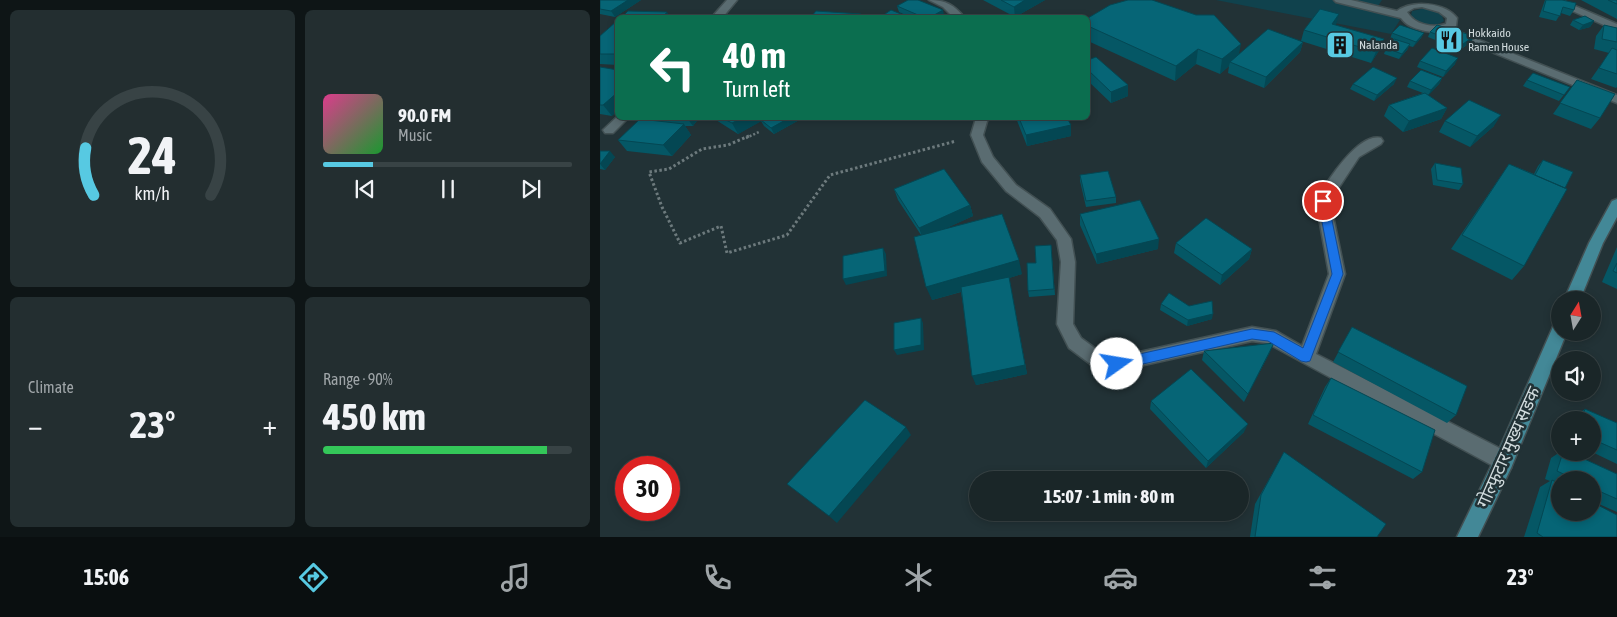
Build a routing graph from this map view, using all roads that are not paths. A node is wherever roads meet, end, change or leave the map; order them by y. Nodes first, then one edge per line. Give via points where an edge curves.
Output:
1 (732, 0) edge
2 (934, 0) edge
3 (1339, 0) edge
4 (1553, 0) edge
5 (719, 15) edge
6 (957, 15) edge
7 (1404, 16) junction
8 (1446, 28) junction
9 (1617, 28) edge
10 (1617, 99) edge
11 (620, 120) edge
12 (981, 120) edge
13 (609, 130) dead end
14 (1377, 141) dead end
15 (1617, 204) edge
16 (1576, 291) edge
17 (1555, 341) edge
18 (1306, 357) junction
19 (1504, 461) junction
20 (1467, 537) edge

1 - 5 street
2 - 6 street
3 - 7 street
4 - 9 street
7 - 8 street via 1421,27
7 - 8 street via 1402,12 1408,6 1438,7 1452,18 1451,26
8 - 10 street
11 - 13 street
12 - 18 street via 977,135 987,159 1011,188 1044,213 1064,239 1068,262 1065,324 1075,343 1095,358 1117,364 1252,334 1270,336
14 - 18 street via 1355,154 1323,201 1337,274
15 - 16 main road
17 - 19 main road, गोल्फुटार मुख्य सडक
18 - 19 street
19 - 20 main road, गोल्फुटार मुख्य सडक

